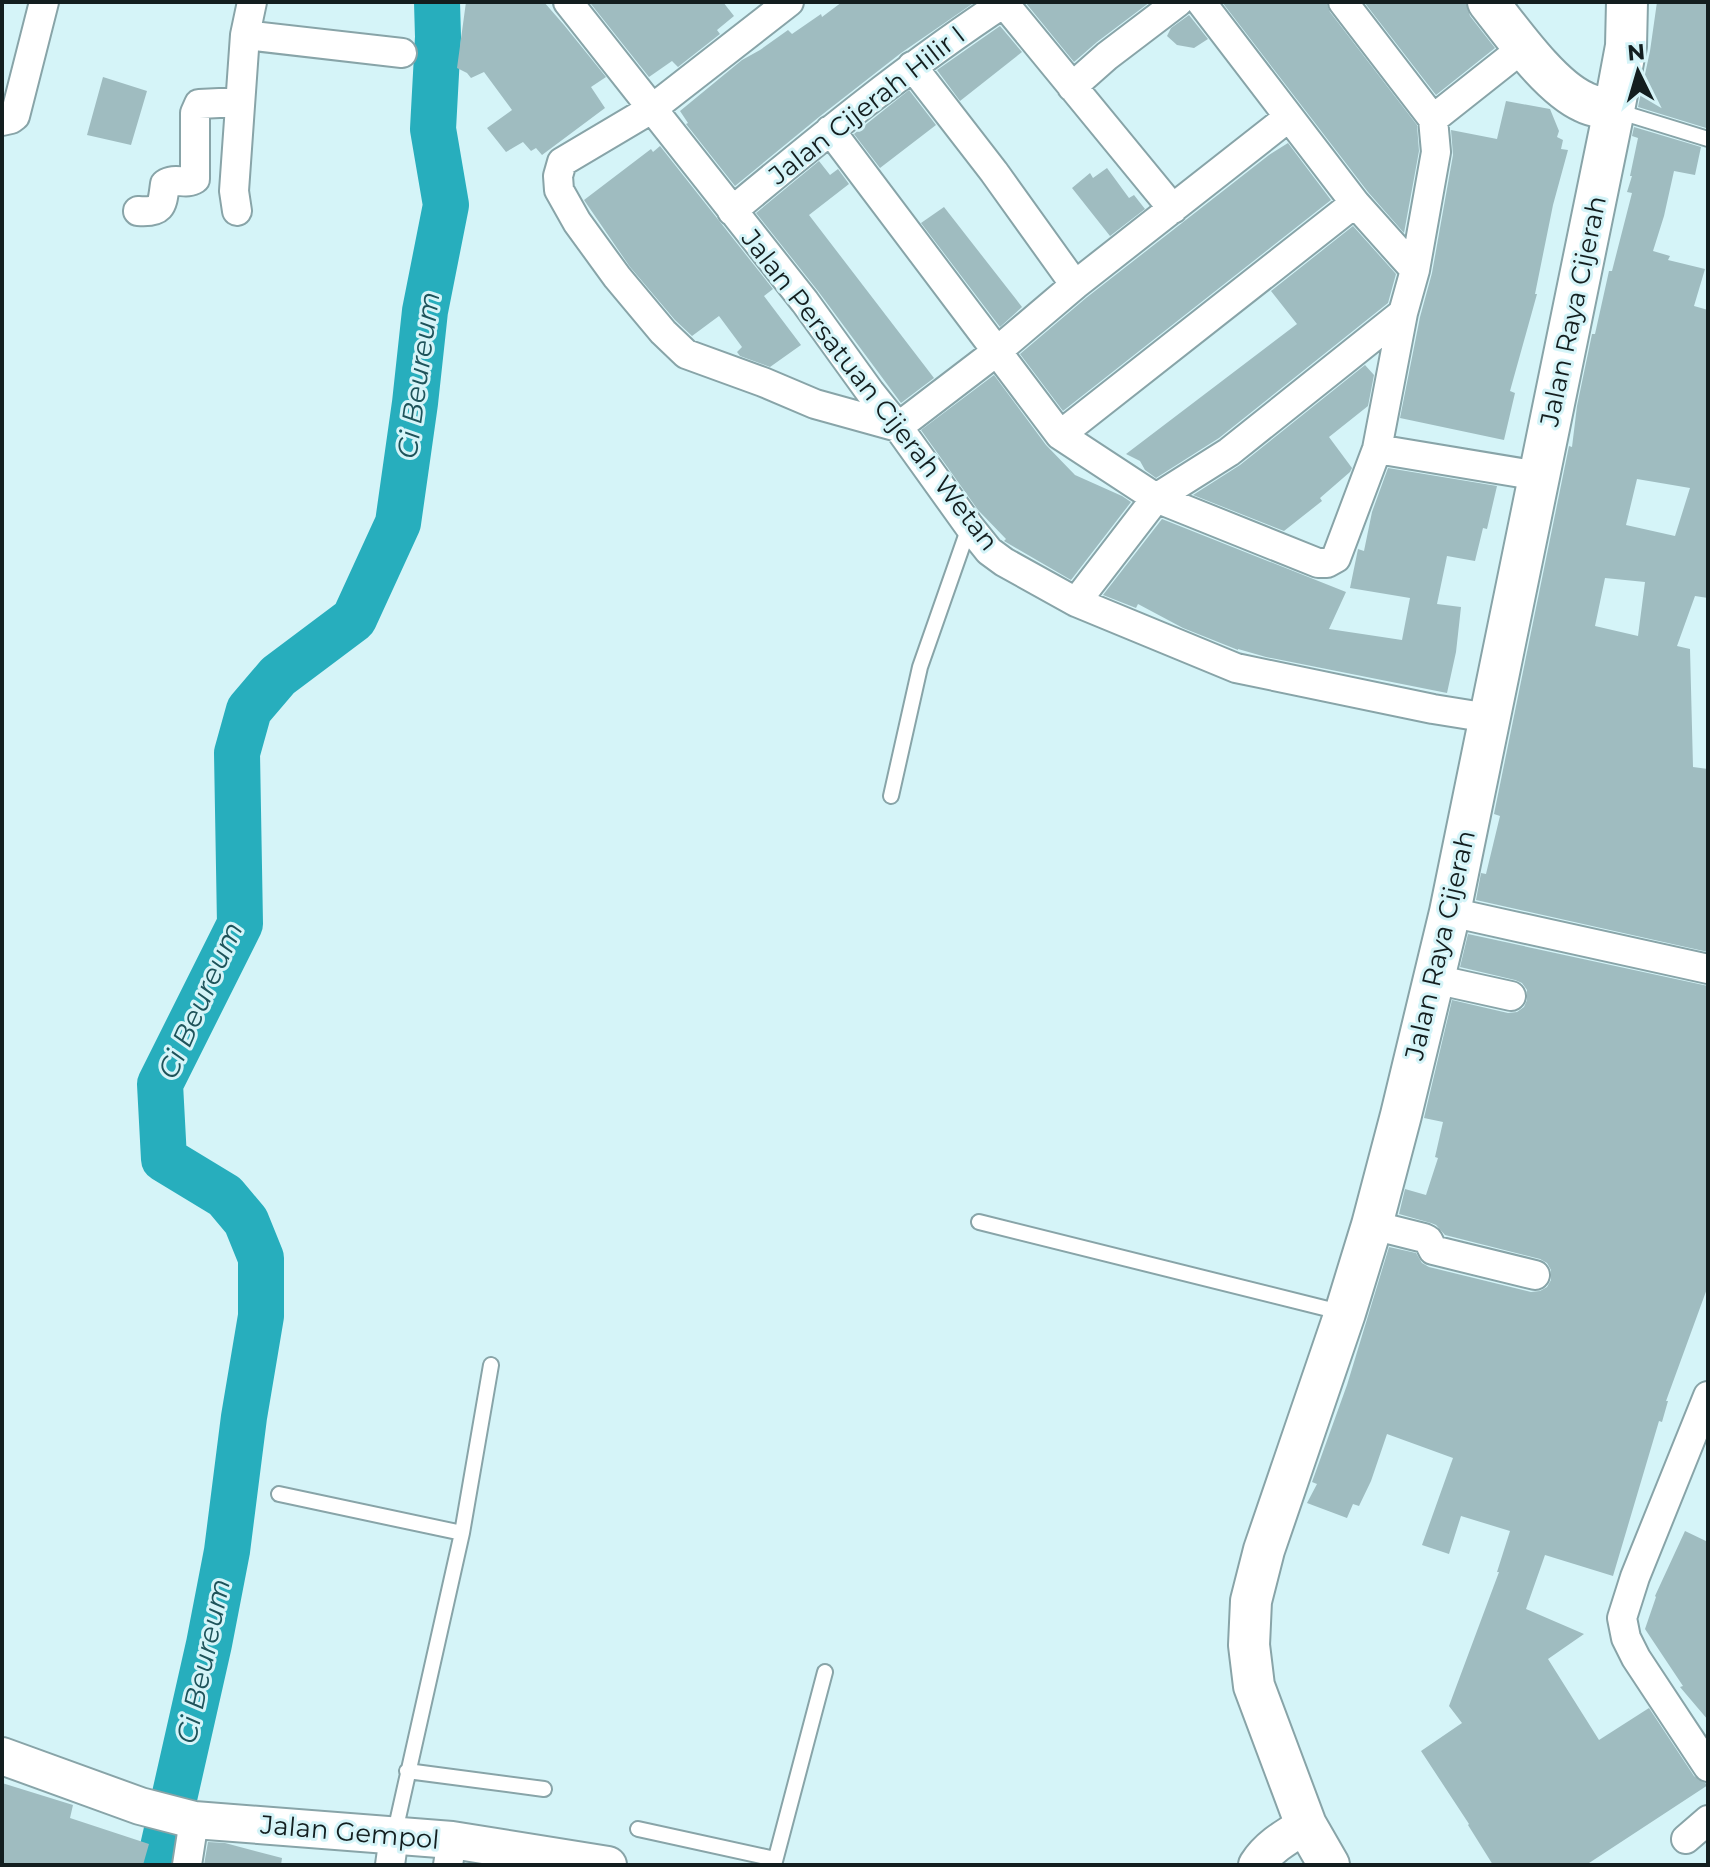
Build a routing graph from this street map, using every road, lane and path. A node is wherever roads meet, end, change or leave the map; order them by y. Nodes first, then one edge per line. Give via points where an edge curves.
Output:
1 (44, 2) edge
2 (252, 2) edge
3 (789, 2) edge
4 (1004, 2) edge
5 (1178, 2) edge
6 (1201, 2) edge
7 (1343, 2) edge
8 (1488, 2) edge
9 (1627, 2) edge
10 (574, 5) edge
11 (245, 35) junction
12 (1524, 47) junction
13 (402, 53) dead end
14 (912, 66) junction
15 (1072, 87) junction
16 (240, 102) junction
17 (653, 108) junction
18 (1614, 110) junction
19 (1289, 117) junction
20 (8, 118) edge
21 (1433, 119) junction
22 (830, 130) junction
23 (1708, 139) edge
24 (1355, 203) junction
25 (1173, 209) junction
26 (138, 211) dead end
27 (237, 211) dead end
28 (732, 211) junction
29 (1415, 270) junction
30 (1075, 285) junction
31 (1403, 313) junction
32 (996, 352) junction
33 (898, 427) junction
34 (1060, 435) junction
35 (1377, 449) junction
36 (1539, 476) junction
37 (1156, 498) junction
38 (969, 526) junction
39 (1076, 602) junction
40 (1489, 718) junction
41 (891, 796) dead end
42 (1450, 912) junction
43 (1708, 969) edge
44 (1434, 979) junction
45 (1511, 996) dead end
46 (979, 1222) dead end
47 (1372, 1225) junction
48 (1535, 1275) dead end
49 (1345, 1313) junction
50 (491, 1365) dead end
51 (1708, 1396) edge
52 (279, 1494) dead end
53 (462, 1533) junction
54 (825, 1672) dead end
55 (2, 1756) edge
56 (1708, 1767) edge
57 (407, 1771) junction
58 (544, 1789) dead end
59 (194, 1820) junction
60 (1708, 1820) edge
61 (1306, 1825) junction
62 (638, 1829) dead end
63 (1686, 1839) dead end
64 (392, 1850) edge
65 (450, 1853) edge
66 (774, 1862) edge
67 (187, 1865) edge
68 (608, 1865) edge
69 (1257, 1865) edge
70 (1329, 1865) edge

1 - 20 street
2 - 11 street
3 - 17 street
4 - 14 street, Jalan Cijerah Hilir I
4 - 15 street
5 - 15 street
6 - 19 street
7 - 21 street
8 - 12 main road
9 - 18 main road, Jalan Raya Cijerah via 1626,46
10 - 17 street, Jalan Persatuan Cijerah Wetan
11 - 13 street
11 - 16 street
12 - 18 main road via 1562,88 1584,103
12 - 21 street
14 - 22 street, Jalan Cijerah Hilir I
14 - 30 street
15 - 25 street
16 - 26 street via 199,104 195,179 171,180 165,184 160,207
16 - 27 street
17 - 28 street, Jalan Persatuan Cijerah Wetan
17 - 33 street via 562,162 558,176 559,190 577,222 617,277 686,354 815,404
18 - 23 lane
18 - 36 main road, Jalan Raya Cijerah
19 - 24 street
19 - 25 street
21 - 29 street via 1436,152
22 - 28 street, Jalan Cijerah Hilir I
22 - 32 street
24 - 29 street
24 - 34 street
25 - 30 street
28 - 33 street, Jalan Persatuan Cijerah Wetan
29 - 31 street
30 - 32 street
31 - 35 street
31 - 37 street via 1229,452
32 - 33 street
32 - 34 street
33 - 38 street, Jalan Persatuan Cijerah Wetan
34 - 37 street
35 - 36 street
35 - 37 street via 1336,558 1327,563
36 - 40 main road, Jalan Raya Cijerah
37 - 39 street
38 - 39 street, Jalan Persatuan Cijerah Wetan via 1004,562
38 - 41 lane via 920,667
39 - 40 street, Jalan Persatuan Cijerah Wetan via 1236,668
40 - 42 main road, Jalan Raya Cijerah
42 - 43 street
42 - 44 main road, Jalan Raya Cijerah
44 - 45 street
44 - 47 main road, Jalan Raya Cijerah
46 - 49 lane
47 - 48 street via 1424,1238 1433,1250
47 - 49 main road, Jalan Raya Cijerah
49 - 61 main road, Jalan Raya Cijerah via 1251,1601 1254,1686
50 - 53 lane
51 - 56 street via 1622,1618 1636,1658
52 - 53 lane
53 - 57 lane
54 - 66 lane
55 - 59 street, Jalan Gempol
57 - 58 lane
57 - 64 lane
59 - 64 street, Jalan Gempol
59 - 67 street
60 - 63 street
61 - 69 street
61 - 70 main road, Jalan Raya Cijerah
62 - 66 lane
64 - 65 street, Jalan Gempol
65 - 68 street, Jalan Gempol

